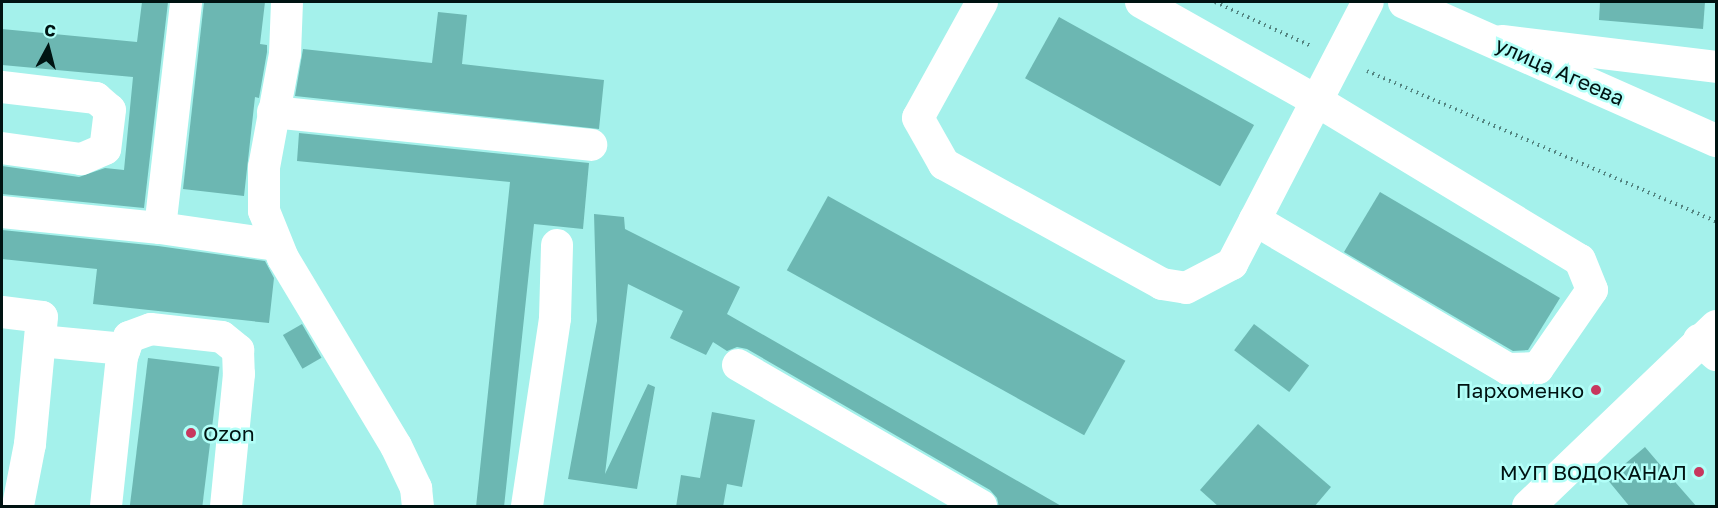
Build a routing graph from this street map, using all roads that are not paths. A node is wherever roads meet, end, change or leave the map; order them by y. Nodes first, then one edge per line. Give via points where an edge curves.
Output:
1 (186, 2) edge
2 (287, 2) edge
3 (982, 2) edge
4 (1141, 2) edge
5 (1368, 2) edge
6 (1404, 2) edge
7 (1489, 39) junction
8 (1716, 66) edge
9 (2, 87) edge
10 (1317, 101) junction
11 (273, 112) junction
12 (1716, 140) edge
13 (591, 145) dead end
14 (2, 148) edge
15 (2, 212) edge
16 (1255, 220) junction
17 (160, 228) junction
18 (557, 244) dead end
19 (278, 245) junction
20 (2, 312) edge
21 (40, 341) junction
22 (1711, 341) edge
23 (125, 349) junction
24 (738, 364) dead end
25 (18, 507) edge
26 (106, 507) edge
27 (226, 507) edge
28 (418, 507) edge
29 (527, 507) edge
30 (981, 507) edge
31 (1528, 507) edge

1 - 17 street
2 - 11 street via 285,54
3 - 16 street via 918,118 944,164 1162,284 1186,288 1232,264
4 - 10 street
5 - 10 street
6 - 7 main road, улица Агеева
7 - 8 street
7 - 12 main road, улица Агеева
9 - 14 street via 96,98 110,110 105,149 81,159
10 - 16 street
10 - 16 street via 1580,260 1592,290 1538,368 1508,369
11 - 13 street
11 - 19 street via 264,167 264,211
15 - 17 street
17 - 19 street
18 - 29 street via 555,318
19 - 28 street via 396,446 416,488
20 - 21 street via 42,316
21 - 23 street
21 - 25 street via 30,444
22 - 31 main road
23 - 26 street
23 - 27 street via 129,337 151,329 222,337 238,350
24 - 30 street

